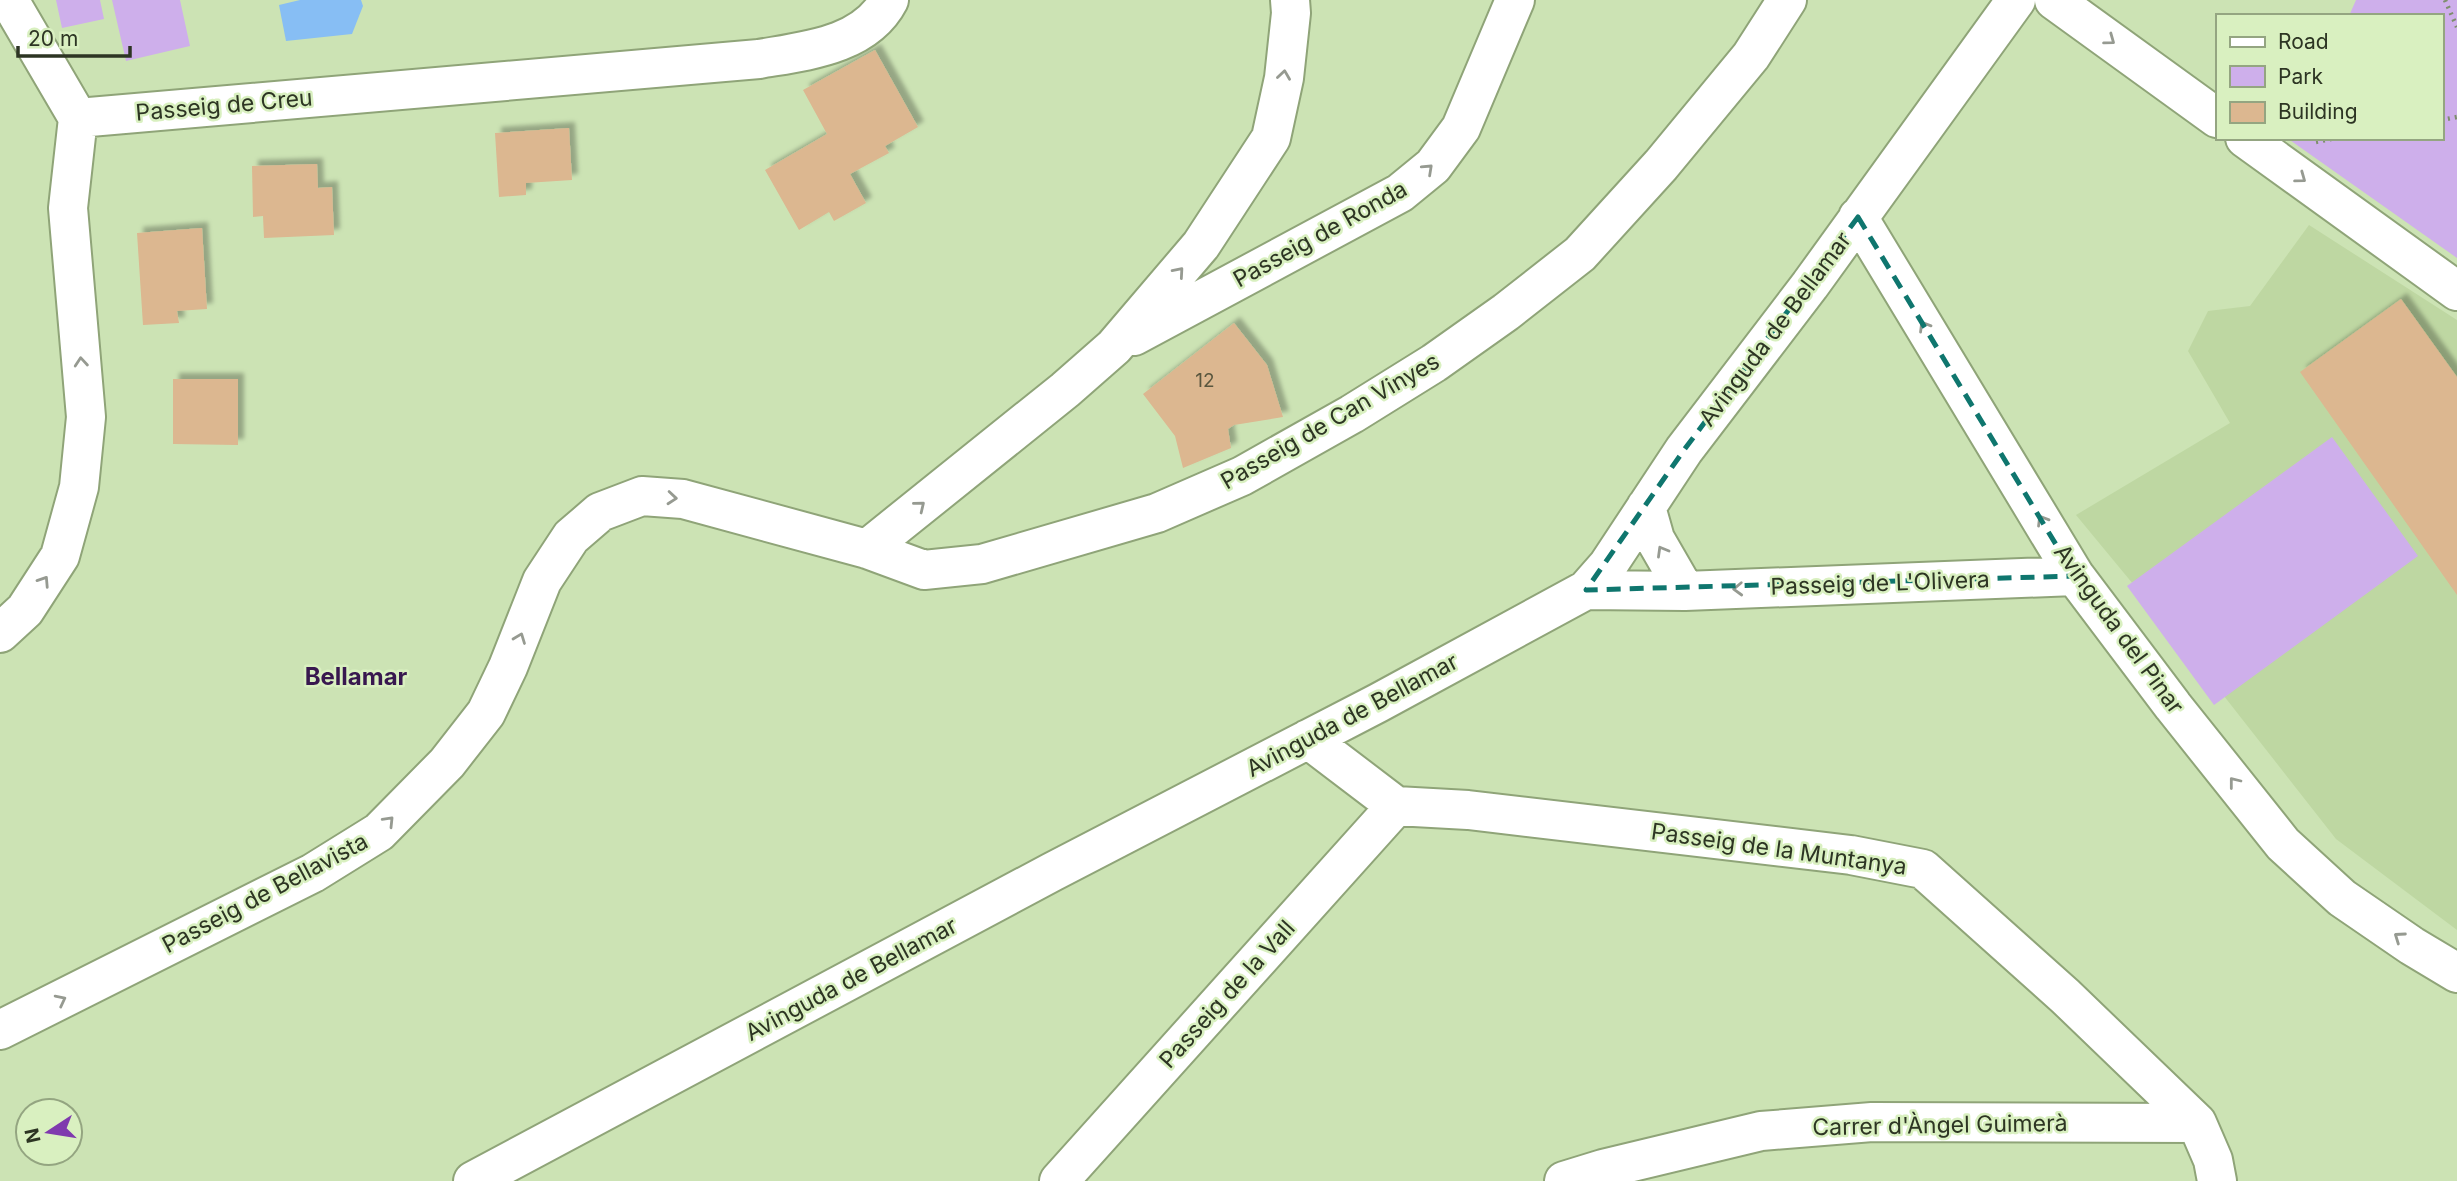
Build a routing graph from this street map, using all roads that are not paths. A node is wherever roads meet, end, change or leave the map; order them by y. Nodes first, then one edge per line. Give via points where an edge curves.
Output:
1 (9, 0) edge
2 (889, 0) edge
3 (1290, 0) edge
4 (1514, 0) edge
5 (1787, 0) edge
6 (2016, 0) edge
7 (2054, 0) edge
8 (2216, 117) edge
9 (78, 118) junction
10 (2248, 140) edge
11 (1858, 216) junction
12 (2457, 291) edge
13 (1114, 347) junction
14 (1646, 507) junction
15 (867, 549) junction
16 (2075, 576) junction
17 (1586, 590) junction
18 (1685, 591) junction
19 (0, 633) edge
20 (1308, 739) junction
21 (1396, 806) junction
22 (2457, 973) edge
23 (0, 1030) edge
24 (2197, 1124) junction
25 (473, 1181) edge
26 (1059, 1181) edge
27 (1564, 1181) edge
28 (2217, 1181) edge

1 - 9 street
2 - 9 street, Passeig de Creu via 858,33 823,48 759,59
13 -> 3 street via 1201,245 1271,138 1284,78
13 -> 4 street, Passeig de Ronda via 1400,193 1433,166 1461,128
5 - 15 street, Passeig de Can Vinyes via 1751,56 1580,254 1434,363 1352,414 1242,476 1157,513 982,565 924,570
6 - 11 street, Avinguda de Bellamar
7 -> 8 street
19 -> 9 street via 25,610 60,556 79,487 86,417 68,208
10 -> 12 street
11 - 14 street, Avinguda de Bellamar
16 -> 11 street, Avinguda del Pinar
15 -> 13 street
14 - 17 street, Avinguda de Bellamar
18 -> 14 street via 1655,539
23 -> 15 street, Passeig de Bellavista via 313,873 379,832 447,763 486,713 542,581 571,537 600,512 642,496 683,499
16 -> 18 street, Passeig de L'Olivera
22 -> 16 street, Avinguda del Pinar via 2342,898 2283,844
17 - 18 street, Passeig de L'Olivera
17 - 20 street, Avinguda de Bellamar
20 - 21 street
20 - 25 street, Avinguda de Bellamar
21 - 24 street, Passeig de la Muntanya via 1660,832 1852,855 1923,869
21 - 26 street, Passeig de la Vall
24 - 27 street, Carrer d'Àngel Guimerà via 1872,1122 1761,1131
24 - 28 street, Passeig de la Muntanya

